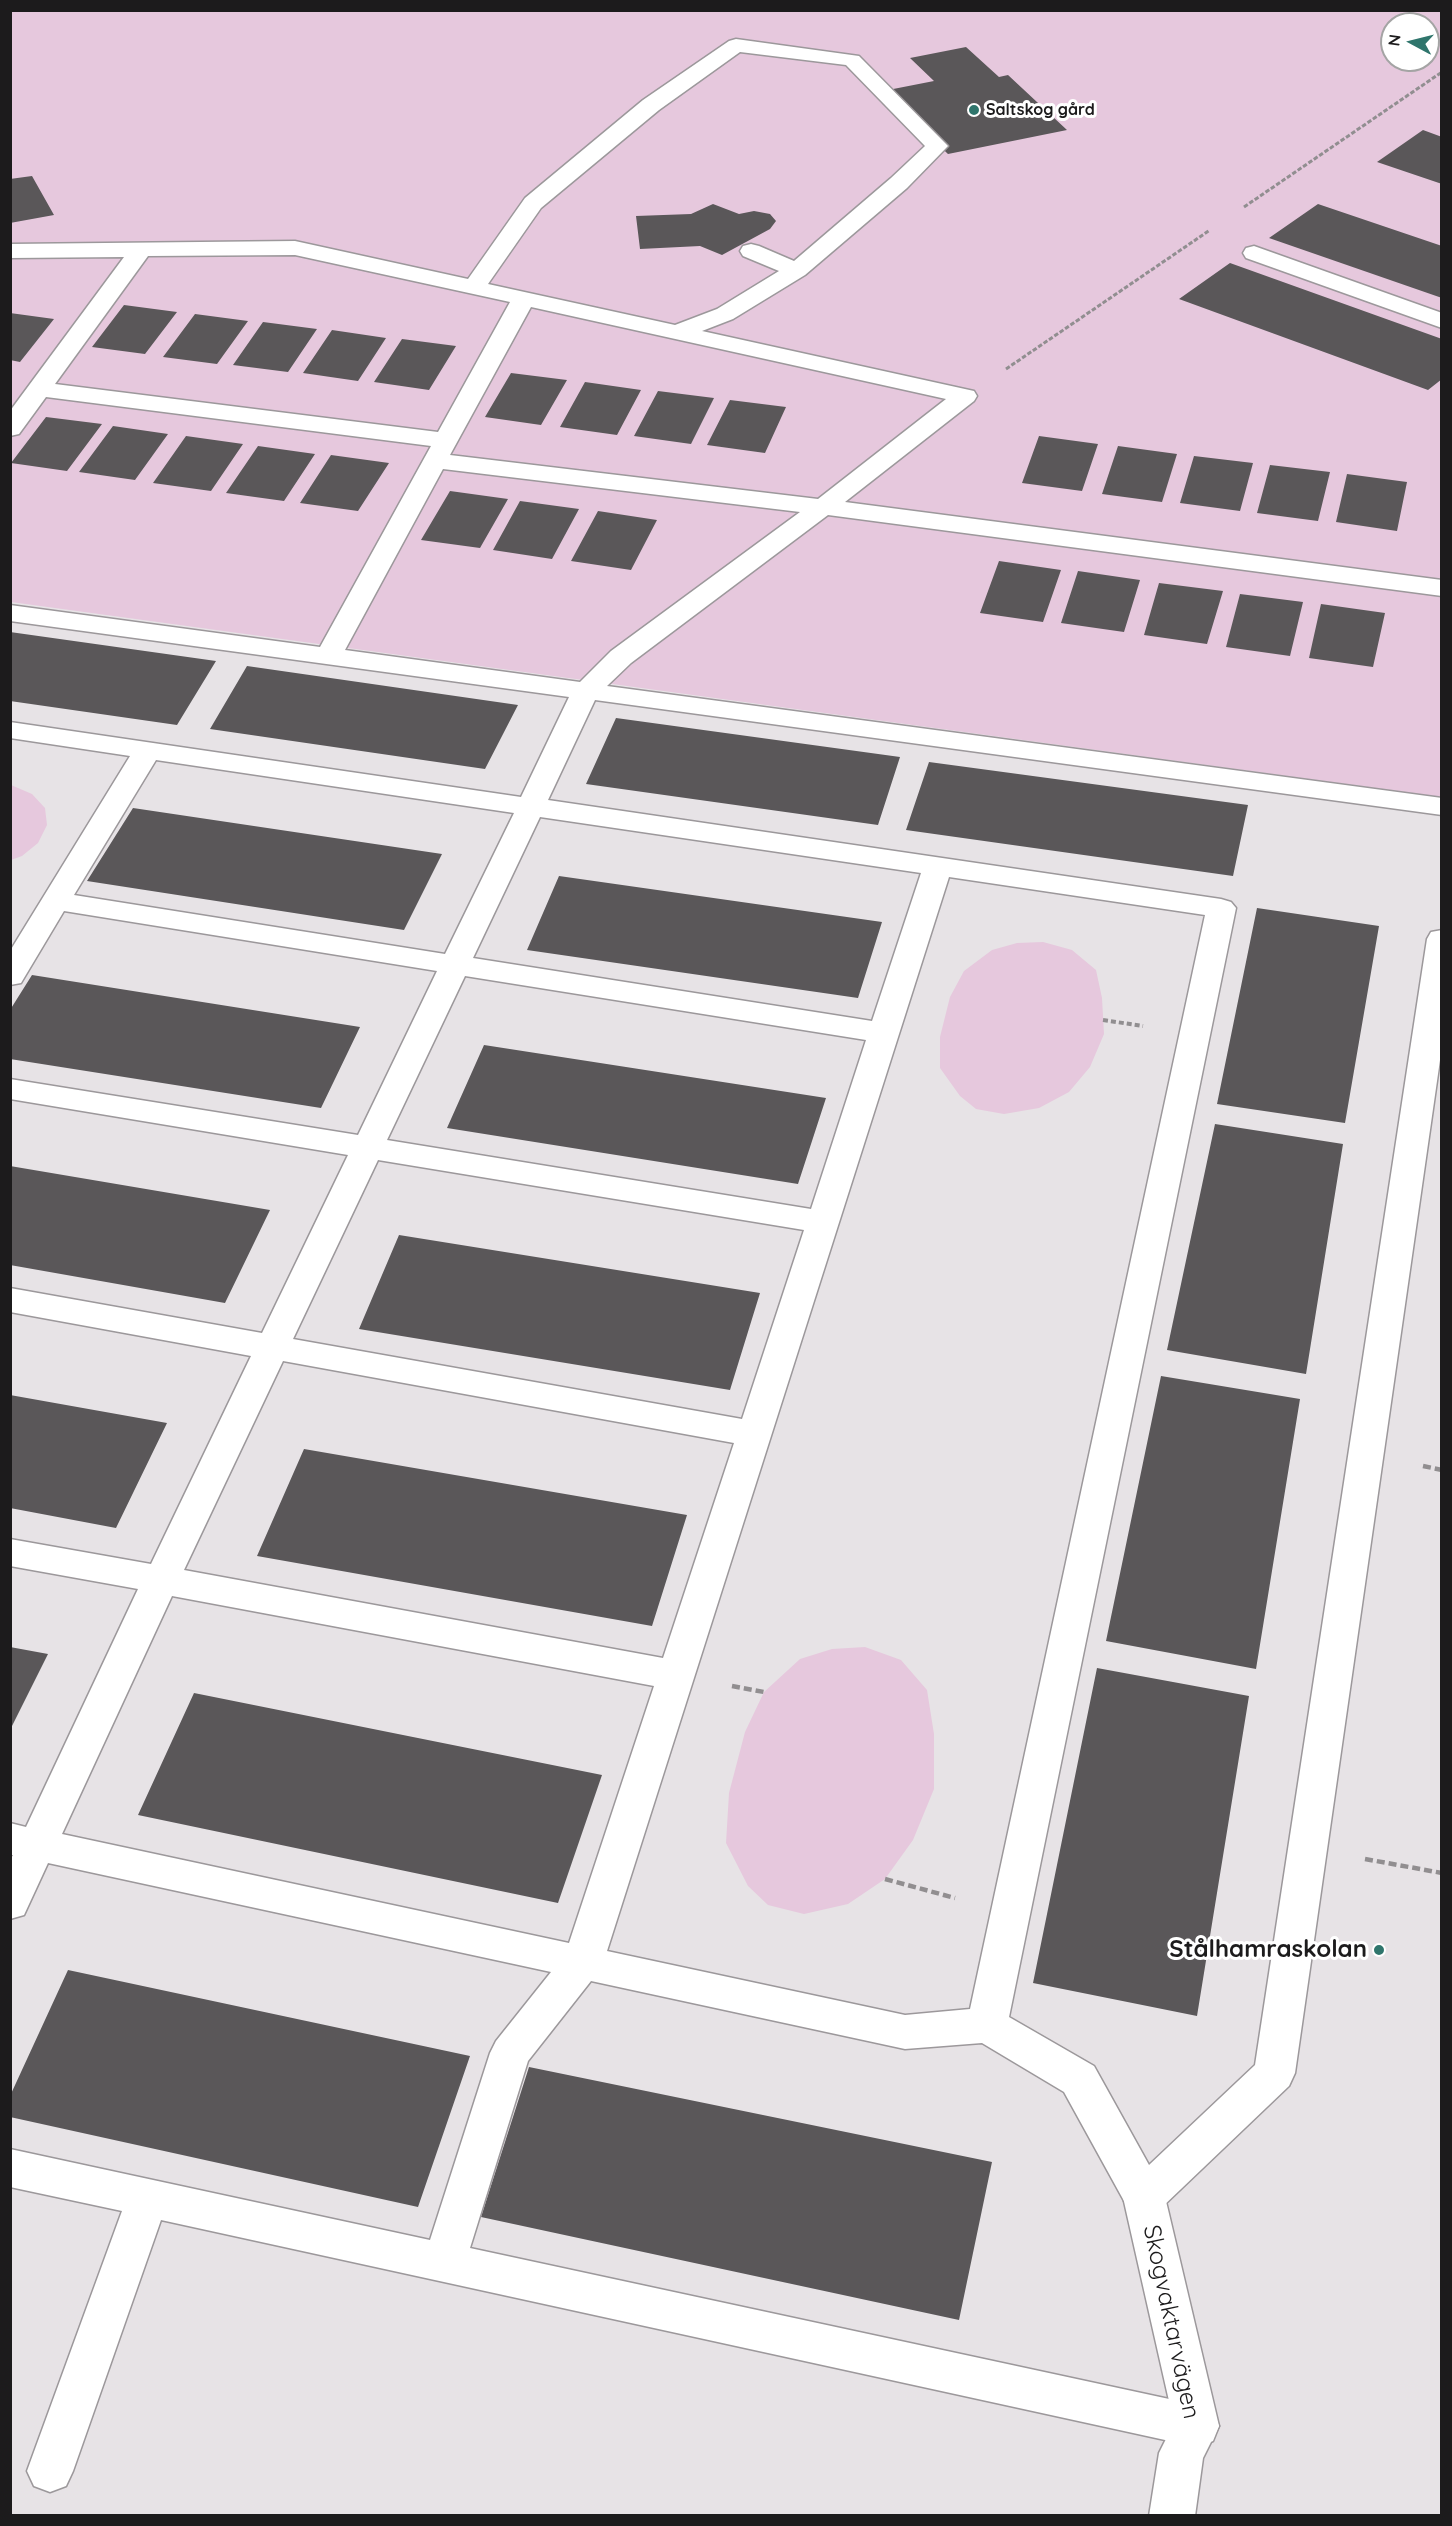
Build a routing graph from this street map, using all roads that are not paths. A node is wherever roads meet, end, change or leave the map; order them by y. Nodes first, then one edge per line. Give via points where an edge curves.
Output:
1 (141, 250) junction
2 (10, 251) edge
3 (751, 251) dead end
4 (1254, 253) dead end
5 (797, 270) junction
6 (474, 287) junction
7 (524, 298) junction
8 (1442, 321) edge
9 (677, 332) junction
10 (25, 401) edge
11 (10, 429) edge
12 (440, 450) junction
13 (823, 507) junction
14 (1442, 588) edge
15 (10, 613) edge
16 (328, 656) junction
17 (586, 691) junction
18 (10, 730) edge
19 (148, 750) junction
20 (531, 806) junction
21 (1442, 807) edge
22 (938, 866) junction
23 (56, 901) junction
24 (1442, 939) edge
25 (454, 965) junction
26 (10, 976) edge
27 (883, 1033) junction
28 (10, 1089) edge
29 (368, 1147) junction
30 (822, 1222) junction
31 (10, 1300) edge
32 (273, 1348) junction
33 (753, 1434) junction
34 (10, 1552) edge
35 (161, 1580) junction
36 (675, 1675) junction
37 (23, 1842) edge
38 (10, 1903) edge
39 (583, 1962) junction
40 (987, 2025) junction
41 (10, 2168) edge
42 (1144, 2197) junction
43 (148, 2198) junction
44 (444, 2262) junction
45 (1197, 2426) junction
46 (50, 2471) dead end
47 (1172, 2516) edge

1 - 2 street
1 - 6 street via 295,248
1 - 10 street
3 - 5 street
4 - 8 street
5 - 6 street via 937,146 852,60 736,45 651,105 533,203
5 - 9 street via 725,314
6 - 7 street
7 - 9 street
7 - 12 street
9 - 13 street via 965,396
10 - 11 street
10 - 12 street
12 - 13 street
12 - 16 street
13 - 14 street
13 - 17 street via 621,657
15 - 16 street
16 - 17 street
17 - 20 street
17 - 21 street
18 - 19 street
19 - 20 street
19 - 23 street
20 - 22 street
20 - 25 street
22 - 27 street
22 - 40 street via 1221,908
23 - 25 street
23 - 26 street
24 - 42 street via 1274,2073
25 - 27 street
25 - 29 street
27 - 30 street
28 - 29 street
29 - 30 street
29 - 32 street
30 - 33 street
31 - 32 street
32 - 33 street
32 - 35 street
33 - 36 street
34 - 35 street
35 - 36 street
35 - 37 street
36 - 39 street
37 - 38 street
37 - 39 street
39 - 40 street via 905,2032
39 - 44 street via 510,2053
40 - 42 street, Skogvaktarvägen via 1078,2079
41 - 43 street
42 - 45 street, Skogvaktarvägen
43 - 44 street
43 - 46 street
44 - 45 street
45 - 47 street, Skogvaktarvägen via 1182,2453

